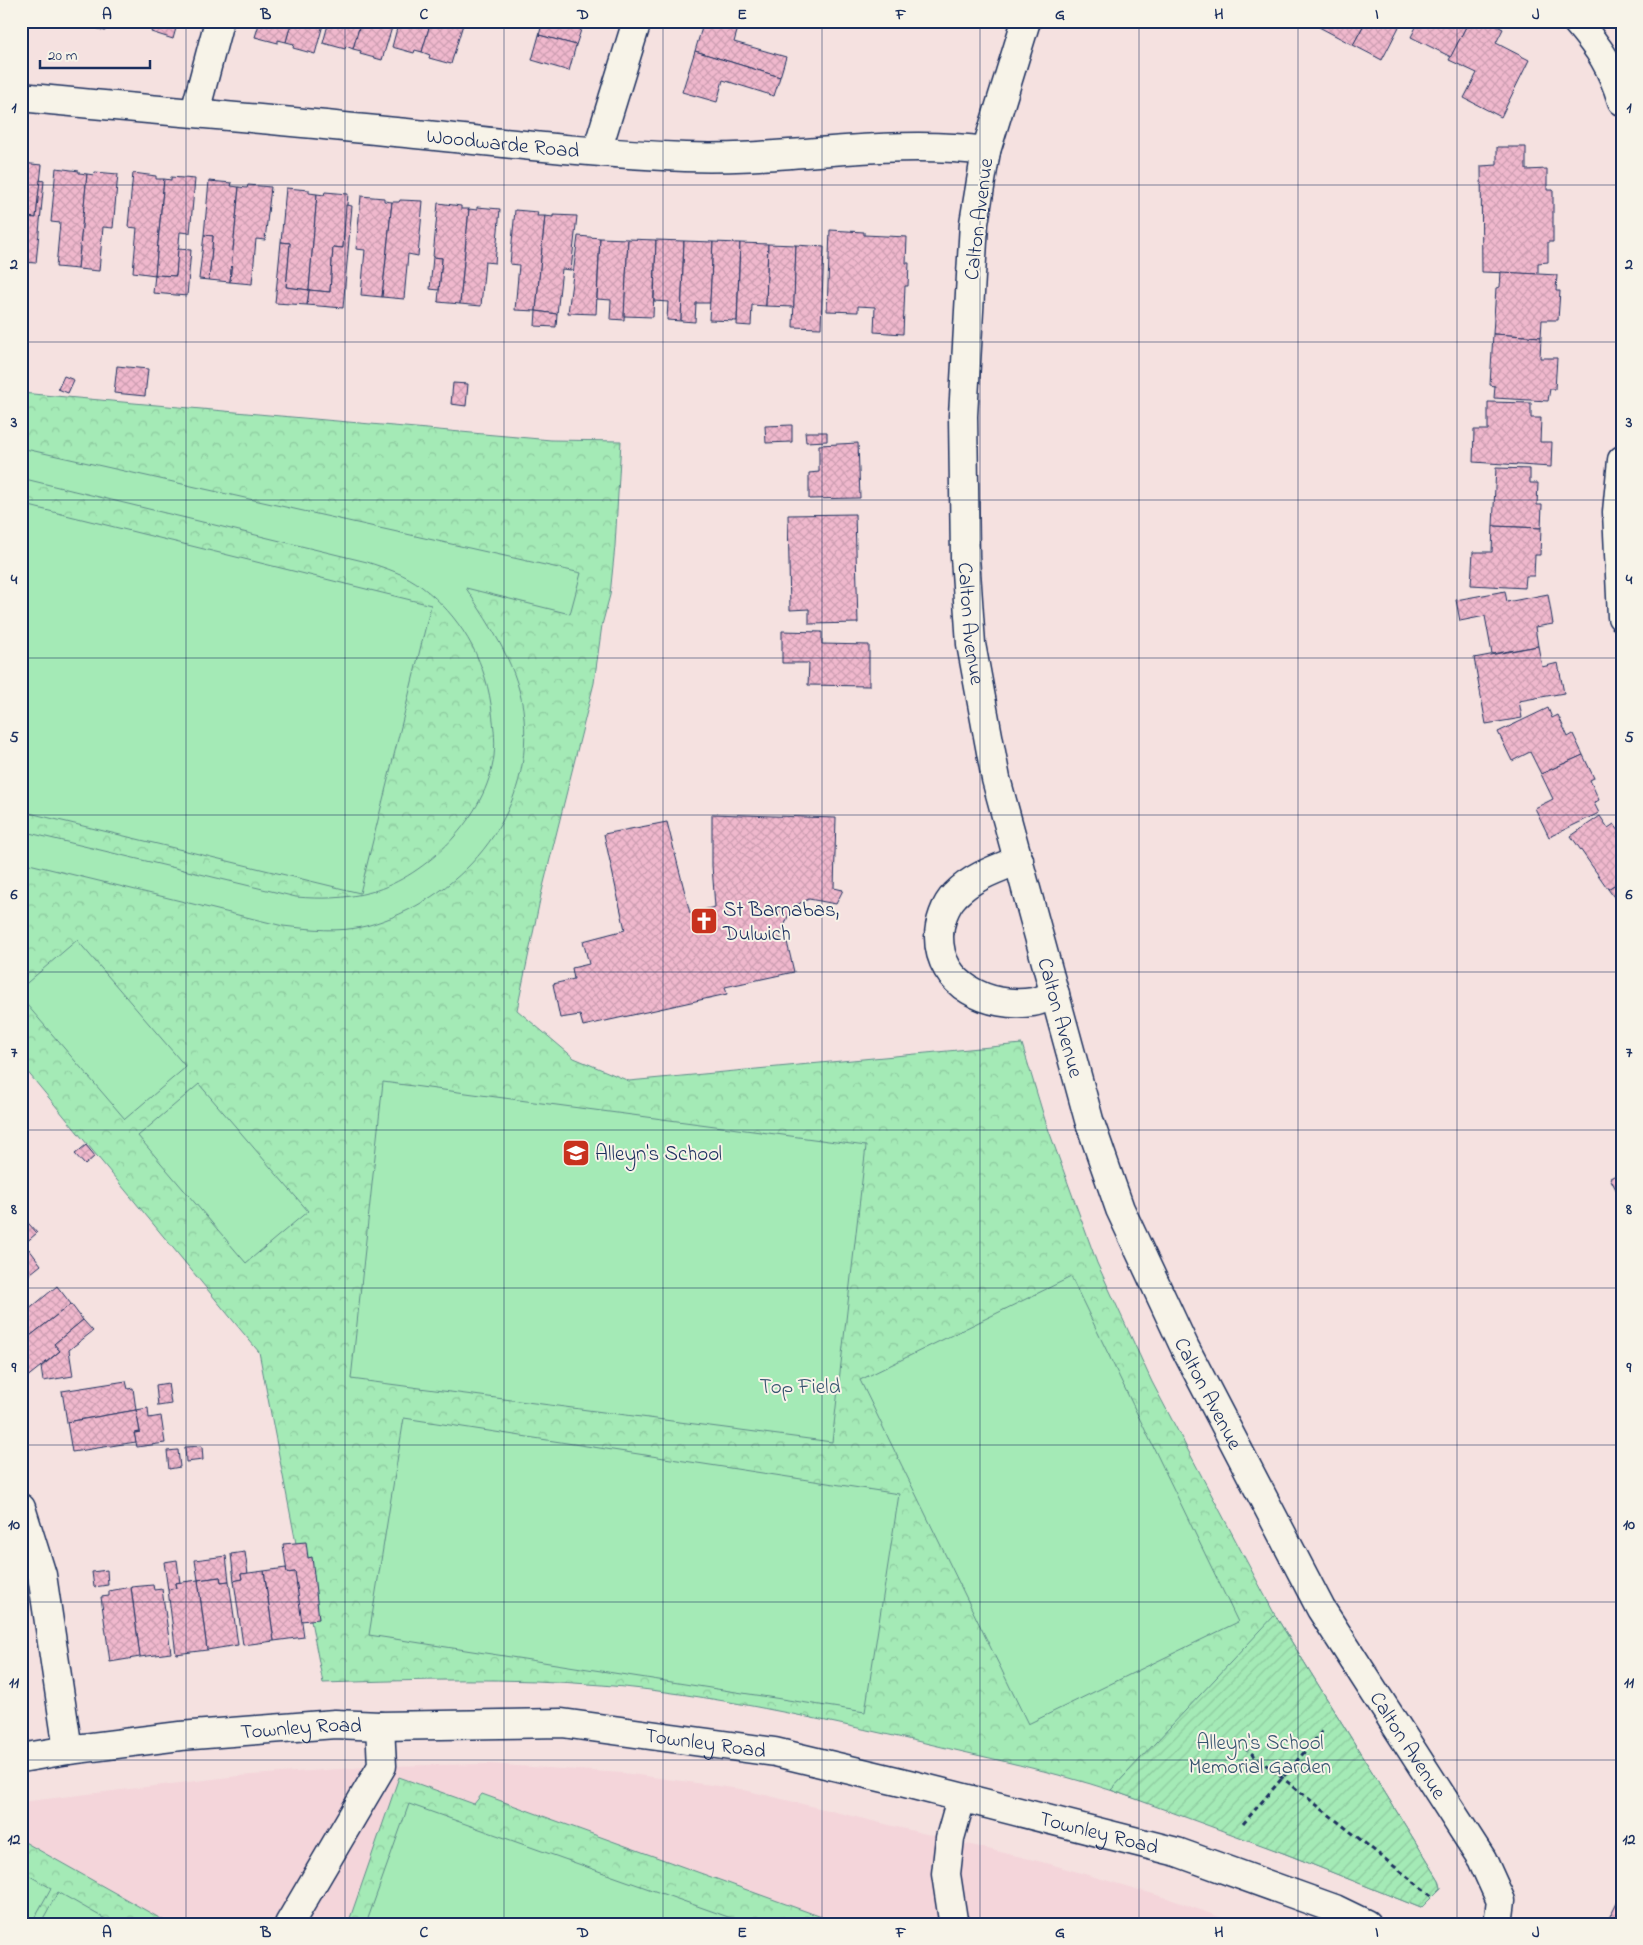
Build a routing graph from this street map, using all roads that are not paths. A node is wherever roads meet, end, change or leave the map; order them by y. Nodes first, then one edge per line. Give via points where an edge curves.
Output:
1 (219, 21) edge
2 (637, 21) edge
3 (1026, 21) edge
4 (1576, 21) edge
5 (21, 98) edge
6 (1622, 101) edge
7 (195, 112) junction
8 (597, 151) junction
9 (986, 151) junction
10 (1622, 460) edge
11 (1622, 617) edge
12 (1019, 860) junction
13 (1054, 994) junction
14 (21, 1508) edge
15 (380, 1726) junction
16 (68, 1750) junction
17 (21, 1758) edge
18 (961, 1799) junction
19 (1332, 1917) edge
20 (953, 1922) edge
21 (289, 1924) edge
22 (1366, 1924) edge
23 (1498, 1924) edge

1 - 7 street
2 - 8 street
3 - 9 street, Calton Avenue
4 - 6 street via 1600,49
5 - 7 street, Woodwarde Road
7 - 8 street, Woodwarde Road
8 - 9 street, Woodwarde Road via 725,158 929,148
9 - 12 street, Calton Avenue via 974,223 969,284 963,416 965,557 972,644 982,709 996,778
10 - 11 street via 1617,512
12 - 13 street, Calton Avenue
12 - 13 street via 970,882 954,896 939,931 942,962 949,974 966,989 988,998 1011,1003 1033,1002
13 - 23 street, Calton Avenue via 1089,1120 1120,1209 1185,1348 1321,1609 1482,1859 1501,1901
14 - 16 street via 42,1575
15 - 16 street, Townley Road via 335,1724
15 - 18 street, Townley Road via 562,1723 774,1752
15 - 21 street via 382,1766
16 - 17 street, Townley Road
18 - 19 street, Townley Road via 1177,1852
18 - 20 street via 950,1838 946,1874
19 - 22 street, Townley Road

